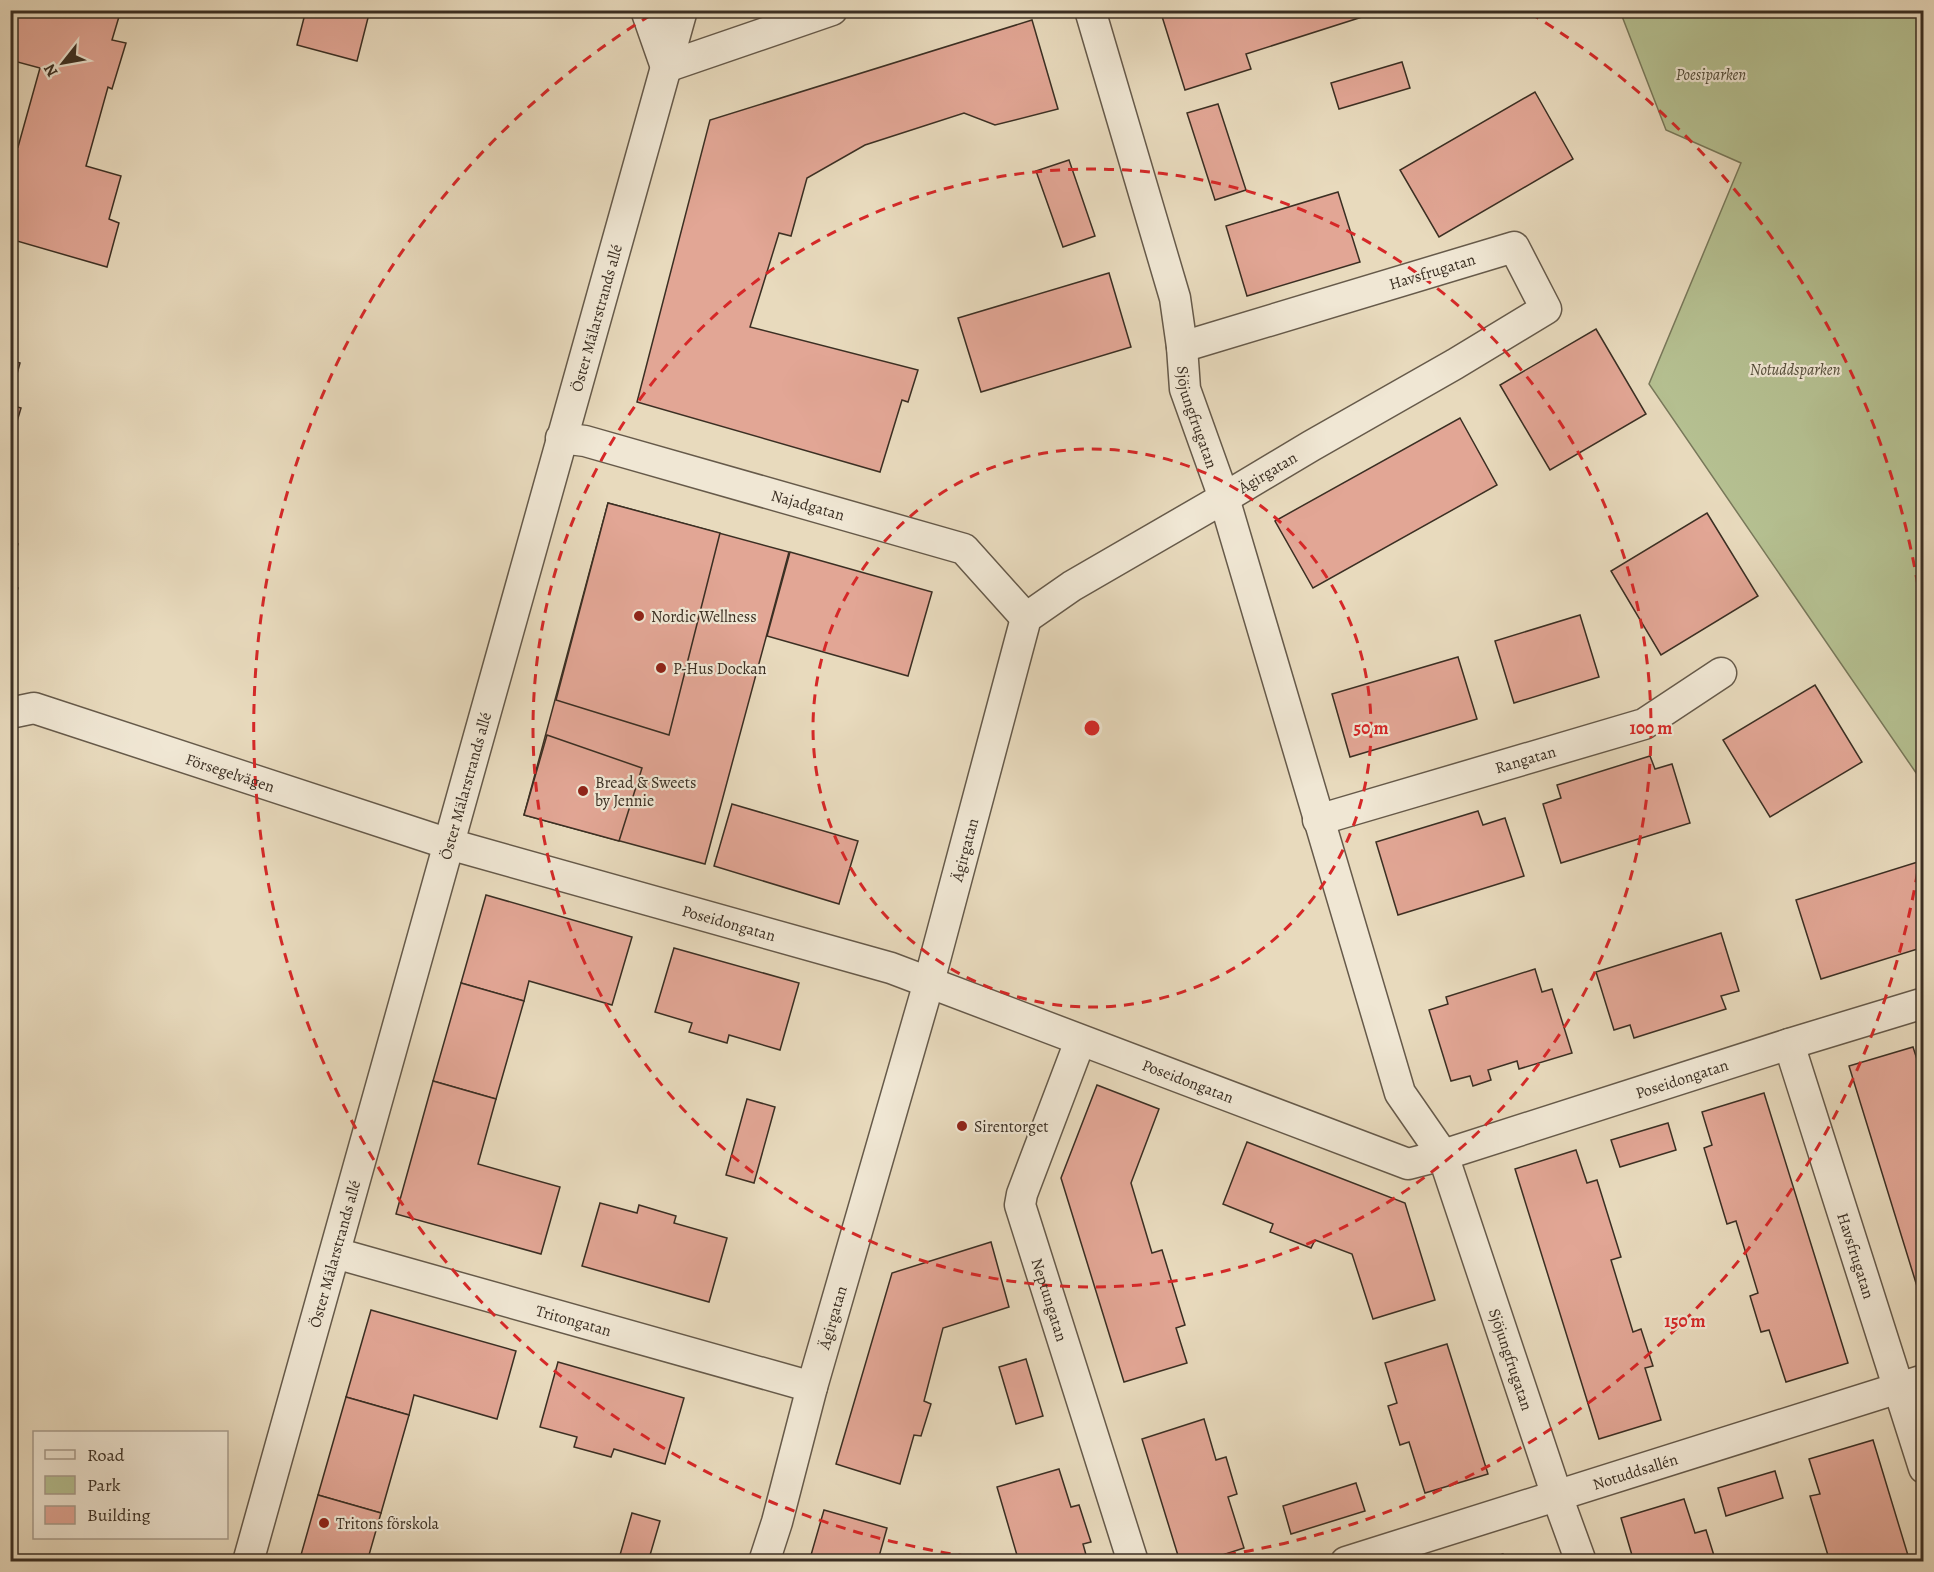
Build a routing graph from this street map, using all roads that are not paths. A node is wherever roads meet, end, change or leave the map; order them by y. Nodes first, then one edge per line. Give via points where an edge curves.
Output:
1 (646, 10) edge
2 (682, 10) edge
3 (832, 10) edge
4 (1090, 10) edge
5 (666, 67) junction
6 (1182, 347) junction
7 (1455, 364) joint
8 (561, 438) junction
9 (1224, 498) junction
10 (1026, 618) junction
11 (1721, 673) dead end
12 (10, 713) edge
13 (1318, 820) junction
14 (448, 844) junction
15 (929, 982) junction
16 (1923, 1003) edge
17 (1080, 1041) junction
18 (1789, 1044) junction
19 (1443, 1155) junction
20 (335, 1253) junction
21 (1911, 1384) edge
22 (812, 1387) junction
23 (1923, 1468) edge
24 (1557, 1496) junction
25 (248, 1562) edge
26 (764, 1562) edge
27 (1133, 1562) edge
28 (1346, 1562) edge
29 (1581, 1562) edge

1 - 5 street
2 - 5 street, Öster Mälarstrands allé
3 - 5 street
4 - 6 street, Sjöjungfrugatan via 1175,298
5 - 8 street, Öster Mälarstrands allé
6 - 7 street, Havsfrugatan via 1514,247 1546,309
6 - 9 street, Sjöjungfrugatan via 1185,389
7 - 9 street, Ägirgatan
8 - 10 street, Najadgatan via 585,441 964,549
8 - 14 street, Öster Mälarstrands allé
9 - 10 street, Ägirgatan via 1072,586
9 - 13 street, Sjöjungfrugatan
10 - 15 street, Ägirgatan
11 - 13 street, Rangatan via 1644,724
12 - 14 street, Försegelvägen via 34,708
13 - 19 street, Sjöjungfrugatan via 1400,1093
14 - 15 street, Poseidongatan
14 - 20 street, Öster Mälarstrands allé
15 - 17 street, Poseidongatan
15 - 22 street, Ägirgatan
16 - 18 street, Poseidongatan
17 - 19 street, Poseidongatan via 1408,1164
17 - 27 street, Neptungatan via 1020,1205
18 - 19 street, Poseidongatan
18 - 21 street, Havsfrugatan
19 - 24 street, Sjöjungfrugatan
20 - 22 street, Tritongatan
20 - 25 street, Öster Mälarstrands allé
21 - 23 street, Havsfrugatan
21 - 24 street, Notuddsallén
22 - 26 street, Ägirgatan
24 - 28 street, Notuddsallén
24 - 29 street, Sjöjungfrugatan

